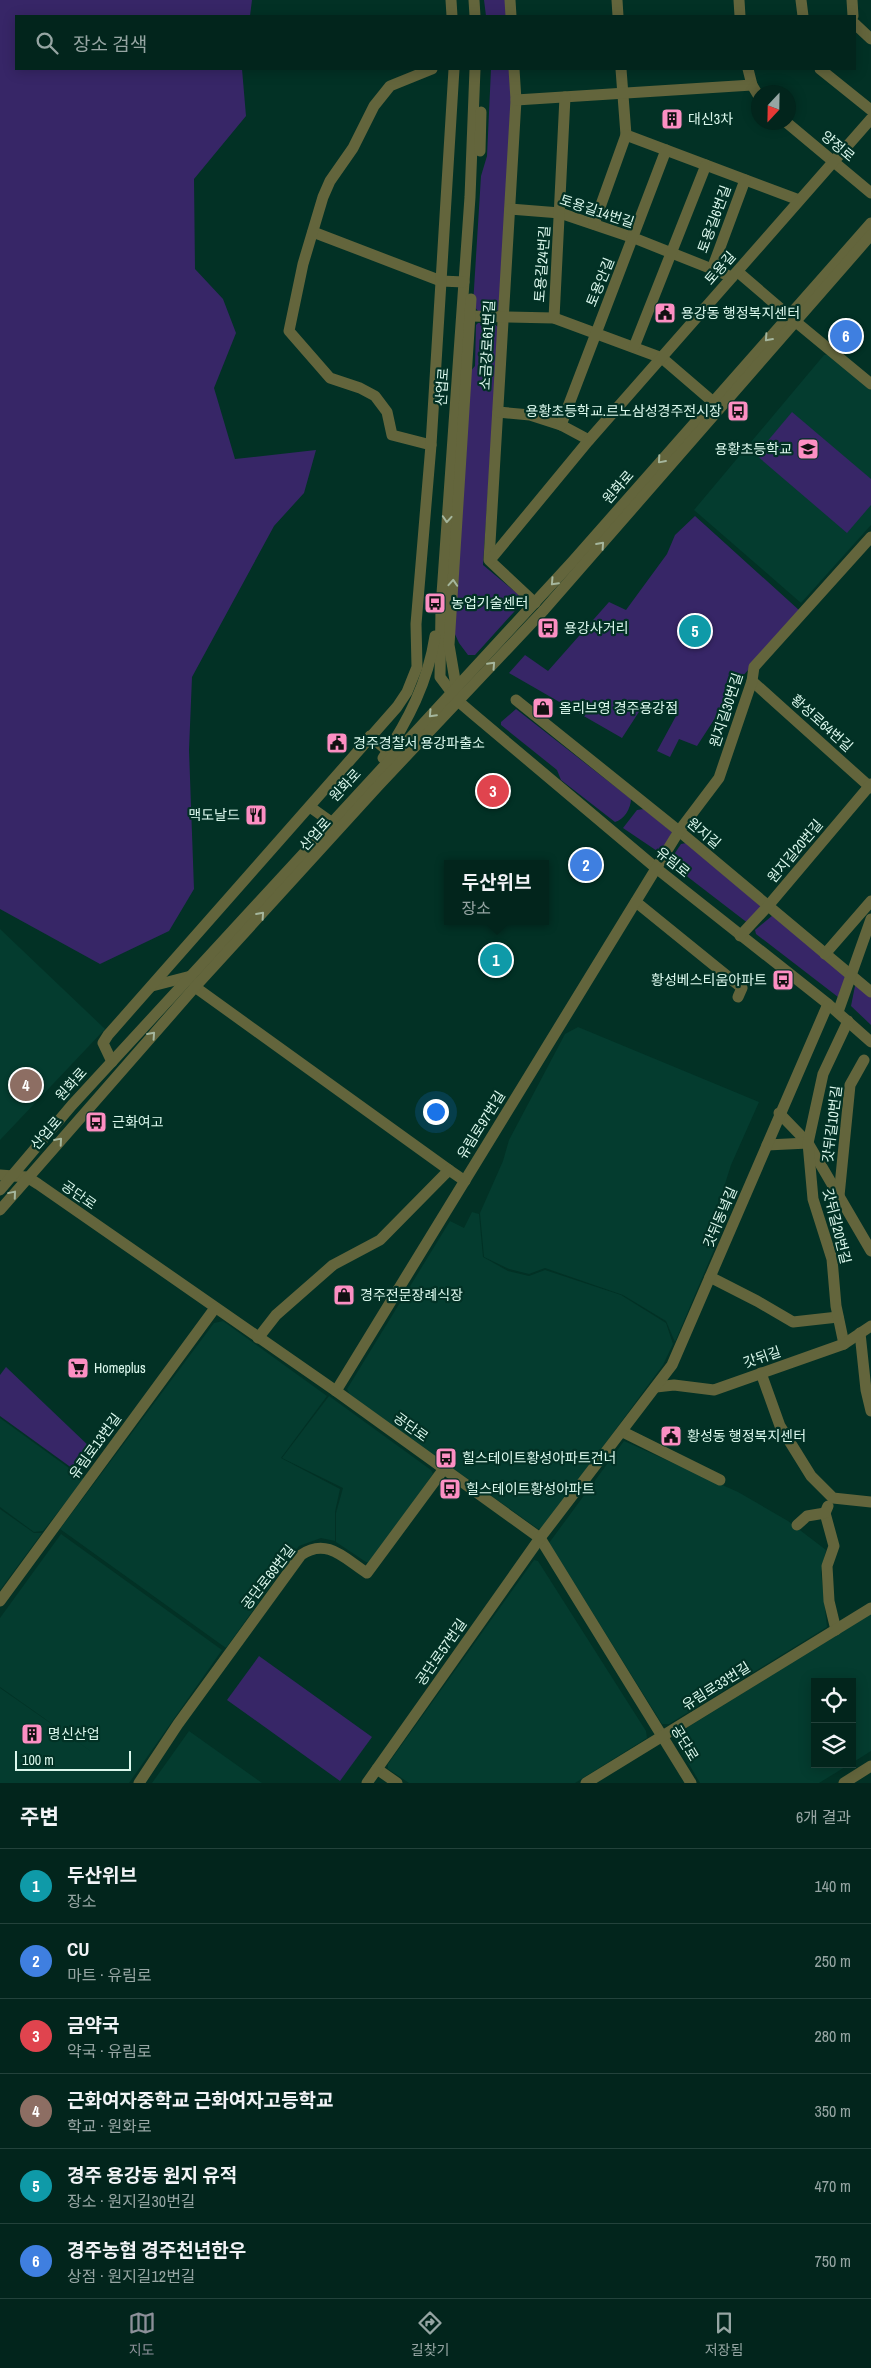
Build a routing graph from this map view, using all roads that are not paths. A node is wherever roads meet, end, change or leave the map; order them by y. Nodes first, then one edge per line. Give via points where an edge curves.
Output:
1 (451, 0) edge
2 (474, 0) edge
3 (481, 0) edge
4 (510, 0) edge
5 (617, 0) edge
6 (739, 0) edge
7 (801, 0) edge
8 (852, 0) edge
9 (452, 15) edge
10 (475, 15) edge
11 (482, 15) edge
12 (511, 15) edge
13 (618, 15) edge
14 (740, 15) edge
15 (803, 15) edge
16 (853, 15) edge
17 (856, 25) edge
18 (871, 39) edge
19 (430, 70) edge
20 (454, 70) edge
21 (475, 70) edge
22 (482, 70) edge
23 (514, 70) edge
24 (621, 70) edge
25 (748, 70) edge
26 (821, 70) edge
27 (753, 85) edge
28 (751, 90) edge
29 (623, 94) junction
30 (565, 97) junction
31 (516, 100) junction
32 (871, 110) edge
33 (871, 119) edge
34 (796, 130) edge
35 (626, 135) junction
36 (666, 150) junction
37 (835, 162) junction
38 (706, 165) junction
39 (745, 180) junction
40 (871, 193) edge
41 (799, 200) junction
42 (510, 209) junction
43 (560, 213) junction
44 (871, 223) edge
45 (594, 224) junction
46 (313, 232) junction
47 (871, 235) edge
48 (634, 238) junction
49 (673, 254) junction
50 (712, 270) junction
51 (735, 275) junction
52 (440, 281) junction
53 (464, 282) junction
54 (470, 316) junction
55 (504, 317) junction
56 (554, 318) junction
57 (792, 318) junction
58 (596, 333) junction
59 (634, 347) junction
60 (662, 358) junction
61 (871, 384) edge
62 (712, 401) junction
63 (498, 412) junction
64 (561, 426) junction
65 (589, 440) junction
66 (430, 445) junction
67 (871, 537) edge
68 (490, 560) junction
69 (535, 602) junction
70 (441, 608) junction
71 (436, 626) junction
72 (417, 637) junction
73 (431, 659) junction
74 (752, 680) junction
75 (455, 694) junction
76 (516, 700) dead end
77 (370, 736) junction
78 (388, 751) junction
79 (870, 786) edge
80 (353, 798) junction
81 (310, 807) junction
82 (331, 822) junction
83 (679, 831) junction
84 (656, 868) junction
85 (871, 901) edge
86 (636, 902) junction
87 (768, 906) junction
88 (871, 919) edge
89 (740, 936) junction
90 (825, 954) junction
91 (851, 975) junction
92 (191, 976) junction
93 (152, 986) junction
94 (194, 988) junction
95 (871, 992) edge
96 (738, 997) dead end
97 (828, 1004) junction
98 (838, 1012) junction
99 (848, 1021) junction
100 (871, 1042) edge
101 (864, 1060) dead end
102 (112, 1062) junction
103 (779, 1113) junction
104 (808, 1143) junction
105 (767, 1145) junction
106 (449, 1170) junction
107 (6, 1176) edge
108 (27, 1178) junction
109 (465, 1181) junction
110 (0, 1190) edge
111 (839, 1196) junction
112 (0, 1210) edge
113 (871, 1251) edge
114 (710, 1277) junction
115 (215, 1308) junction
116 (838, 1316) junction
117 (871, 1326) edge
118 (860, 1333) junction
119 (258, 1338) junction
120 (844, 1344) junction
121 (761, 1373) junction
122 (656, 1387) junction
123 (336, 1391) junction
124 (871, 1411) edge
125 (622, 1432) junction
126 (443, 1470) junction
127 (720, 1480) dead end
128 (833, 1498) junction
129 (871, 1502) edge
130 (824, 1513) junction
131 (797, 1525) dead end
132 (540, 1538) junction
133 (0, 1601) edge
134 (871, 1608) edge
135 (836, 1630) junction
136 (663, 1736) junction
137 (871, 1766) edge
138 (377, 1769) junction
139 (138, 1783) edge
140 (367, 1783) edge
141 (397, 1783) edge
142 (586, 1783) edge
143 (691, 1783) edge
144 (844, 1783) edge

1 - 9 street
2 - 10 street
3 - 11 street
4 - 12 street
5 - 13 street
6 - 14 street
7 - 15 street
8 - 16 street
17 - 18 street
19 - 46 street via 390,86 374,106 353,148 330,181
20 - 52 street
21 - 53 street, 산업로
22 - 54 street, 산업로
23 - 31 street, 소금강로61번길
24 - 29 street
25 - 27 street
26 - 32 street
28 - 29 street
29 - 30 street
29 - 35 street
30 - 31 street
30 - 43 street, 토용길24번길
31 - 42 street, 소금강로61번길
33 - 37 street, 토용길
34 - 37 street, 양정로
35 - 36 street, 토용길6번길
35 - 45 street
36 - 38 street, 토용길6번길
36 - 48 street, 토용안길
37 - 40 street, 양정로
37 - 41 street, 토용길
38 - 39 street, 토용길6번길
38 - 49 street, 토용길6번길
39 - 41 street, 토용길6번길
39 - 50 street, 토용길6번길
41 - 51 street, 토용길
42 - 43 street, 토용길14번길
42 - 55 street, 소금강로61번길
43 - 45 street, 토용길14번길
43 - 56 street, 토용길24번길
44 - 57 street, 원화로
45 - 48 street, 토용길14번길
46 - 52 street
46 - 66 street via 289,331 330,378 375,396 387,412 392,435
47 - 57 street, 원화로
48 - 49 street, 토용길14번길
48 - 58 street, 토용안길
49 - 50 street, 토용길14번길
49 - 59 street
50 - 51 street, 토용길14번길
51 - 57 street
51 - 60 street, 토용길
52 - 53 street
52 - 66 street
53 -> 70 street, 산업로
54 - 55 street
75 -> 54 street, 산업로 via 449,645
55 - 56 street
55 - 63 street, 소금강로61번길
56 - 58 street, 토용길24번길
57 - 61 street
57 -> 62 street, 원화로
75 -> 57 street, 원화로 via 544,610
58 - 59 street, 토용길24번길
58 - 64 street, 토용안길
59 - 60 street, 토용길24번길
60 - 62 street
60 - 65 street, 토용길
62 -> 69 street, 원화로
63 - 64 street via 530,414
63 - 68 street, 소금강로61번길
64 - 65 street
65 - 68 street, 토용길
66 - 72 street
67 - 74 street, 원지길30번길 via 754,667
68 - 69 street
69 - 75 street, 원화로
70 - 71 street
70 - 75 street, 산업로 via 440,677
71 - 72 street via 428,634
71 - 73 street
72 - 73 street via 430,650
72 - 77 street via 417,667 407,692
73 - 78 street via 414,707
74 - 79 street, 황성로64번길
74 - 83 street, 원지길30번길 via 720,778
75 -> 80 street, 원화로
75 - 84 street, 유림로
94 -> 75 street, 산업로
76 - 83 street, 원지길
77 - 78 street
77 - 81 street
78 - 80 street
79 - 87 street, 원지길20번길
80 - 82 street, 원화로
81 - 82 street
81 - 93 street
82 - 92 street, 원화로
83 - 84 street, 원지길30번길
83 - 87 street, 원지길
84 - 86 street, 유림로97번길
84 - 89 street, 유림로
85 - 90 street
86 - 96 street via 742,988
86 - 109 street, 유림로97번길
87 - 89 street, 원지길20번길
87 - 90 street, 원지길
88 - 91 street
89 - 97 street, 유림로
90 - 91 street, 원지길
91 - 95 street, 원지길
91 - 98 street
92 - 93 street
92 - 102 street, 원화로
93 - 102 street via 104,1043
94 - 106 street
108 -> 94 street, 산업로
97 - 98 street, 유림로
97 - 103 street, 갓뒤동녘길
98 - 99 street, 유림로
99 - 100 street, 유림로
99 - 104 street, 갓뒤길20번길 via 823,1074
101 - 111 street, 갓뒤길10번길 via 850,1085
102 - 107 street, 원화로
103 - 104 street
103 - 105 street, 갓뒤동녘길
104 - 105 street
104 - 111 street
104 - 116 street, 갓뒤길20번길 via 813,1199 832,1259
105 - 114 street, 갓뒤동녘길
106 - 109 street, 유림로97번길
106 - 119 street, 유림로97번길 via 380,1240 333,1265 276,1315
107 - 108 street
107 - 110 street, 원화로
112 -> 108 street, 산업로
108 - 115 street, 공단로
109 - 123 street
111 - 113 street
114 - 116 street via 792,1322
114 - 122 street, 갓뒤동녘길 via 672,1365
115 - 119 street, 공단로
115 - 133 street, 유림로13번길
116 - 120 street, 갓뒤길20번길
117 - 118 street, 갓뒤길
118 - 120 street, 갓뒤길
118 - 124 street
119 - 123 street, 공단로
120 - 121 street, 갓뒤길
121 - 122 street, 갓뒤길 via 714,1390 674,1385
121 - 128 street via 780,1426 812,1476
122 - 125 street, 갓뒤동녘길
123 - 126 street, 공단로
125 - 127 street
125 - 132 street, 갓뒤동녘길
126 - 132 street, 공단로
126 - 139 street, 공단로69번길 via 367,1573 334,1551 322,1547 301,1555
128 - 129 street
128 - 130 street
130 - 131 street via 807,1516
130 - 135 street via 834,1546 827,1566 829,1601
132 - 136 street, 공단로
132 - 138 street, 공단로57번길
134 - 135 street, 유림로33번길
135 - 136 street, 유림로33번길
136 - 142 street, 유림로33번길
136 - 143 street, 공단로
137 - 144 street
138 - 140 street, 공단로57번길
138 - 141 street

